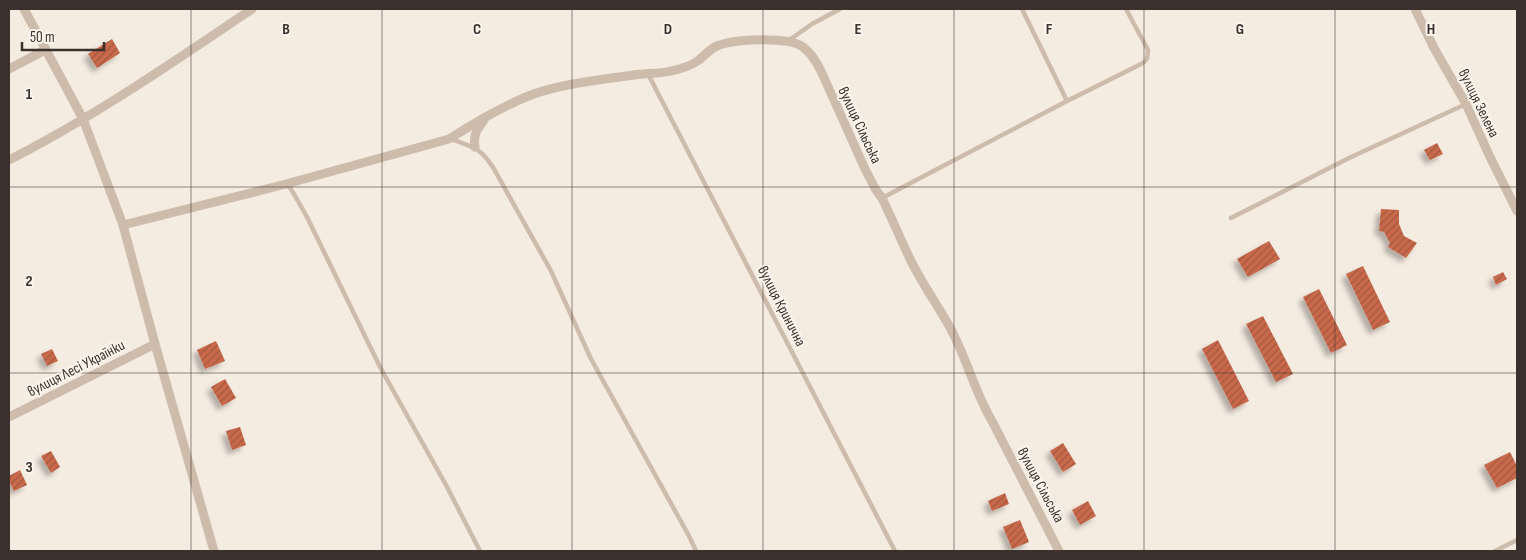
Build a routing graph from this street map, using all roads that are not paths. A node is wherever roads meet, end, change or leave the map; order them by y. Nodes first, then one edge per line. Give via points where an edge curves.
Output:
1 (24, 9) edge
2 (252, 9) edge
3 (840, 9) edge
4 (1022, 9) edge
5 (1126, 9) edge
6 (1415, 9) edge
7 (787, 42) junction
8 (45, 50) junction
9 (9, 69) edge
10 (648, 72) junction
11 (1067, 101) junction
12 (1466, 104) junction
13 (485, 118) junction
14 (83, 119) junction
15 (449, 139) junction
16 (475, 147) junction
17 (9, 160) edge
18 (286, 184) junction
19 (882, 198) junction
20 (1517, 211) edge
21 (1231, 218) dead end
22 (123, 225) junction
23 (155, 344) junction
24 (9, 417) edge
25 (1517, 540) edge
26 (214, 551) edge
27 (480, 551) edge
28 (696, 551) edge
29 (895, 551) edge
30 (1060, 551) edge
31 (1495, 551) edge

1 - 8 street
2 - 14 street
3 - 7 lane
4 - 11 lane
5 - 11 lane via 1148,50 1147,59
6 - 12 street, вулиця Зелена
7 - 10 street, вулиця Сільська via 731,42 711,49 686,67 670,72
7 - 19 street, вулиця Сільська via 802,46 818,65
8 - 9 street
8 - 14 street
10 - 13 street, вулиця Сільська via 527,96
10 - 29 lane, вулиця Кринична
11 - 19 lane
12 - 20 street, вулиця Зелена
12 - 21 lane
13 - 15 street, вулиця Сільська
13 - 16 street via 474,138
14 - 17 street
14 - 22 street
15 - 16 lane
15 - 18 street, вулиця Сільська
16 - 28 lane via 487,157 552,271 591,359
18 - 22 street, вулиця Сільська
18 - 27 lane via 307,217 380,367
19 - 30 street, вулиця Сільська via 911,261 948,324 982,406
22 - 23 street
23 - 24 street, вулиця Лесі Українки
23 - 26 street
25 - 31 lane

